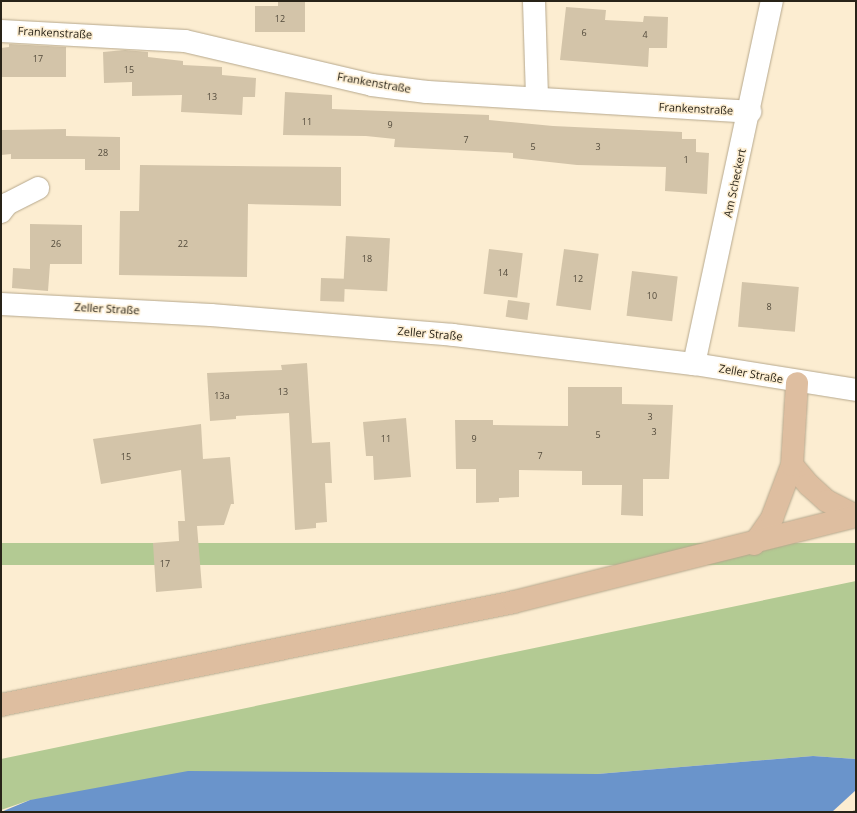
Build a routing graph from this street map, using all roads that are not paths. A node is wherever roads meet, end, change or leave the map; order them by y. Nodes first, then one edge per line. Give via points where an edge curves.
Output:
1 (534, 1) edge
2 (772, 1) edge
3 (1, 31) edge
4 (537, 98) junction
5 (750, 112) junction
6 (38, 188) dead end
7 (1, 212) edge
8 (1, 304) edge
9 (694, 364) junction
10 (797, 383) junction
11 (856, 390) edge
12 (792, 465) junction
13 (856, 516) edge
14 (754, 544) junction
15 (1, 705) edge

1 - 4 street
2 - 5 street, Am Scheckert
3 - 4 street, Frankenstraße via 185,41 372,85 427,92
4 - 5 street, Frankenstraße
5 - 9 street, Am Scheckert
6 - 7 street via 7,204
8 - 9 street, Zeller Straße via 211,315 453,335
9 - 10 street, Zeller Straße
10 - 11 street, Zeller Straße
10 - 12 main road
12 - 13 main road via 808,485 827,500
12 - 14 main road via 772,518
13 - 14 main road
14 - 15 main road via 514,602

